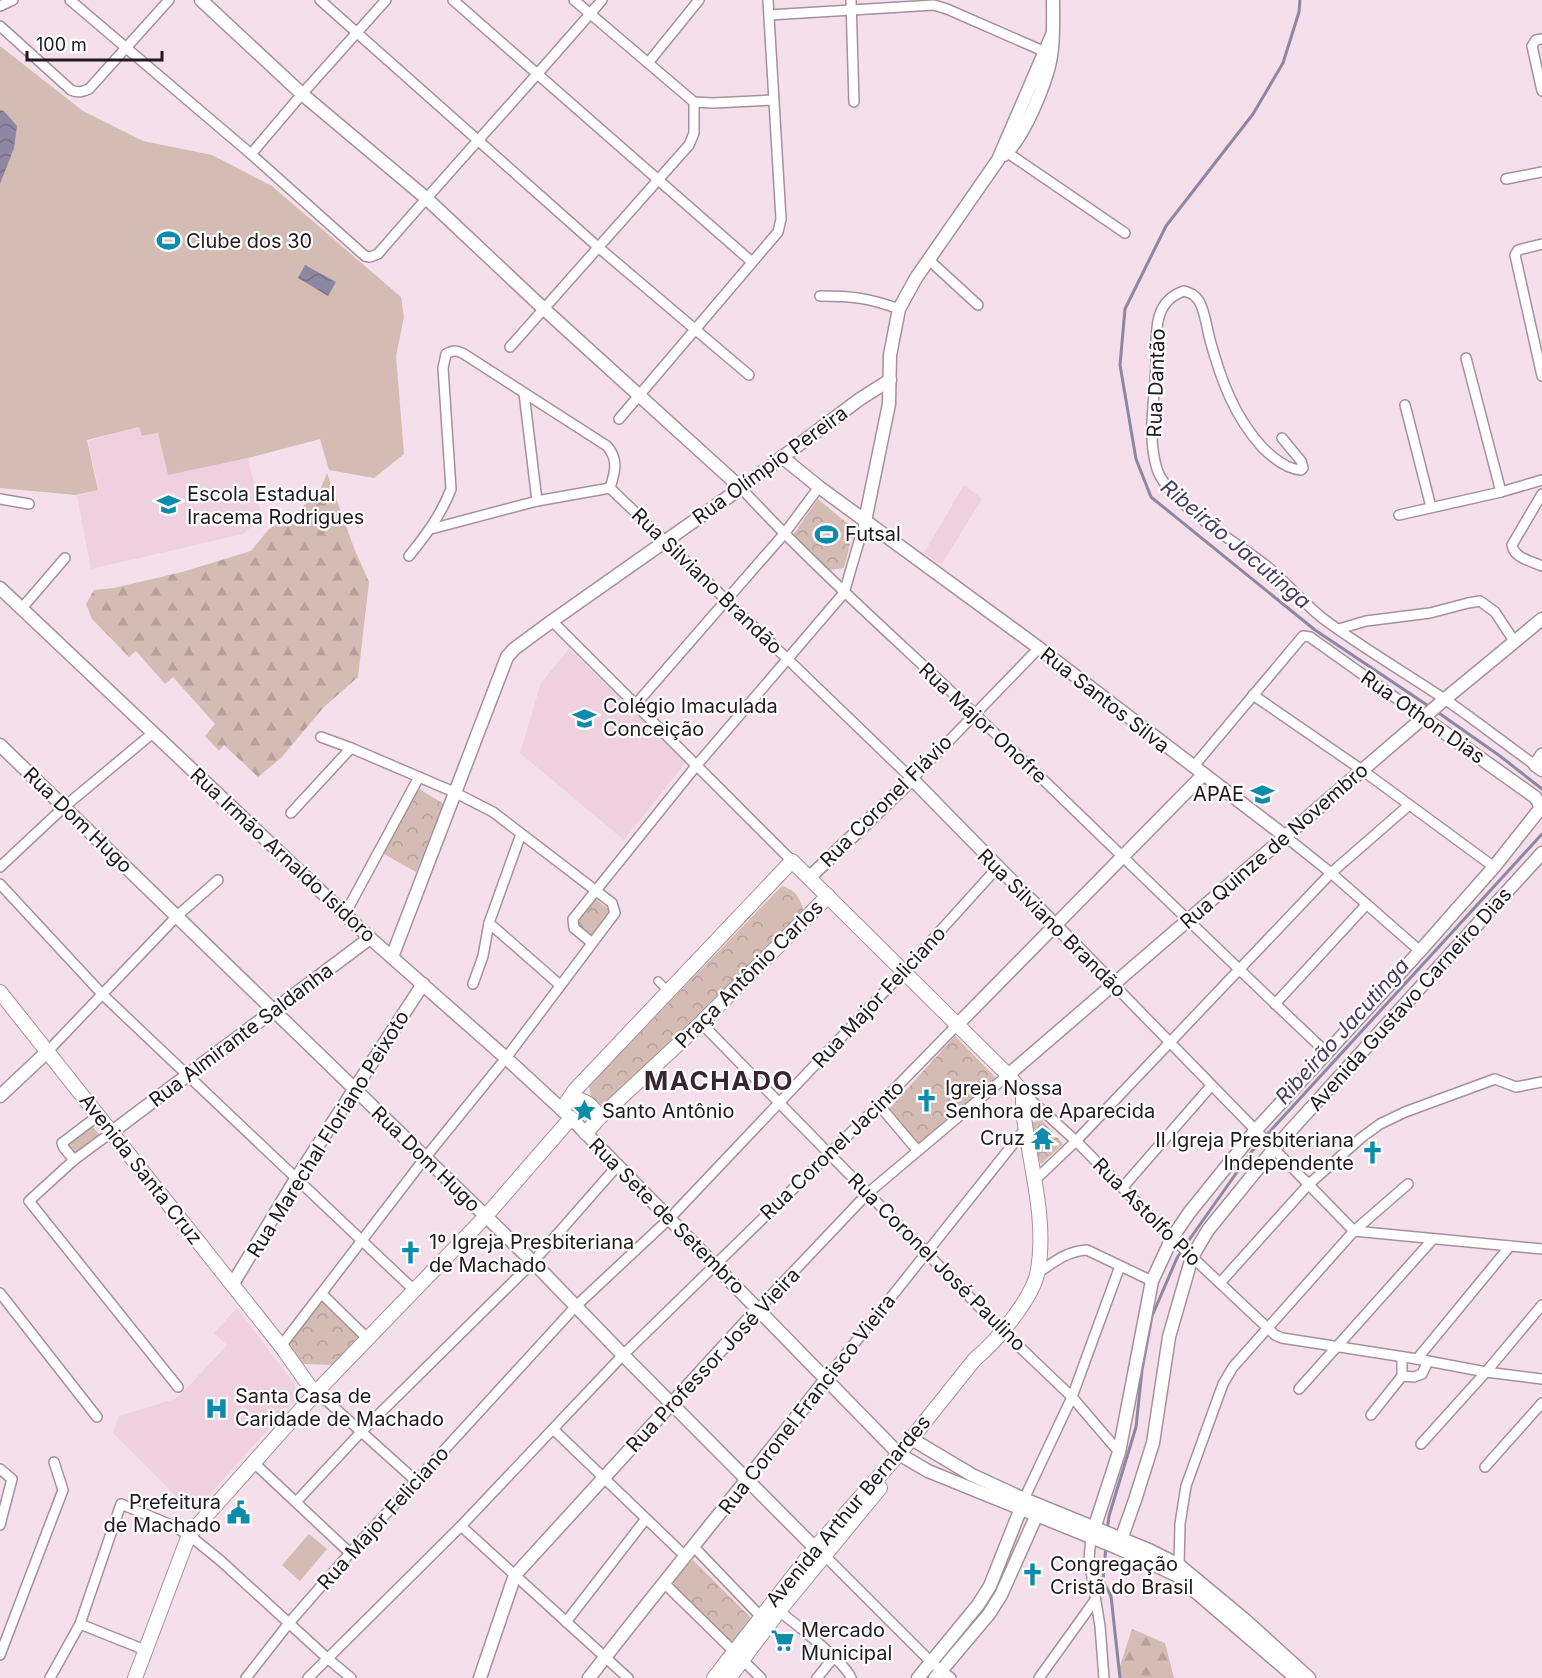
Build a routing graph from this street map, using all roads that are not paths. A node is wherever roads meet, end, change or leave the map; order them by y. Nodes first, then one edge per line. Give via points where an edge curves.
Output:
1 (13, 0) edge
2 (70, 0) edge
3 (169, 0) edge
4 (201, 0) edge
5 (320, 0) edge
6 (386, 0) edge
7 (453, 0) edge
8 (574, 0) edge
9 (602, 0) edge
10 (699, 0) edge
11 (768, 0) edge
12 (1053, 0) edge
13 (934, 3) edge
14 (851, 5) edge
15 (0, 6) edge
16 (590, 14) junction
17 (768, 15) junction
18 (0, 26) edge
19 (356, 32) junction
20 (1538, 40) edge
21 (127, 48) junction
22 (1048, 53) junction
23 (648, 63) junction
24 (537, 75) junction
25 (1542, 91) edge
26 (302, 94) junction
27 (773, 100) junction
28 (694, 102) junction
29 (854, 102) dead end
30 (478, 139) junction
31 (251, 154) junction
32 (1003, 154) junction
33 (1542, 172) edge
34 (1506, 179) dead end
35 (658, 181) junction
36 (426, 198) junction
37 (1125, 233) dead end
38 (1542, 244) edge
39 (598, 247) junction
40 (929, 260) junction
41 (752, 262) junction
42 (820, 296) dead end
43 (978, 305) dead end
44 (544, 309) junction
45 (899, 309) junction
46 (695, 329) junction
47 (510, 347) dead end
48 (1466, 358) dead end
49 (749, 375) dead end
50 (1542, 376) edge
51 (890, 380) junction
52 (524, 393) junction
53 (639, 394) junction
54 (1405, 405) dead end
55 (619, 419) dead end
56 (1282, 438) dead end
57 (782, 457) junction
58 (1542, 480) edge
59 (819, 487) junction
60 (610, 488) junction
61 (741, 488) junction
62 (1501, 492) junction
63 (1542, 494) edge
64 (0, 499) edge
65 (537, 501) junction
66 (29, 504) dead end
67 (1431, 507) junction
68 (1399, 515) dead end
69 (865, 521) junction
70 (431, 529) junction
71 (784, 534) junction
72 (666, 540) junction
73 (409, 556) dead end
74 (65, 558) dead end
75 (1542, 566) edge
76 (2, 593) edge
77 (844, 593) junction
78 (725, 601) junction
79 (22, 608) junction
80 (1314, 611) joint
81 (1542, 619) edge
82 (552, 621) junction
83 (1339, 629) junction
84 (1303, 636) joint
85 (1514, 641) junction
86 (1039, 648) junction
87 (787, 657) junction
88 (1254, 695) junction
89 (1443, 702) junction
90 (636, 704) junction
91 (974, 713) junction
92 (1426, 717) junction
93 (154, 732) junction
94 (321, 737) dead end
95 (0, 744) edge
96 (351, 748) junction
97 (1540, 763) edge
98 (696, 765) junction
99 (1362, 770) junction
100 (1198, 771) junction
101 (419, 777) junction
102 (912, 779) junction
103 (454, 792) junction
104 (1539, 803) joint
105 (1408, 806) junction
106 (64, 807) junction
107 (291, 813) dead end
108 (521, 834) junction
109 (1286, 837) junction
110 (1542, 853) edge
111 (1122, 856) junction
112 (792, 861) junction
113 (0, 867) edge
114 (1494, 867) junction
115 (997, 868) junction
116 (1330, 873) junction
117 (810, 877) junction
118 (218, 880) dead end
119 (0, 884) edge
120 (595, 890) junction
121 (828, 896) junction
122 (1366, 905) junction
123 (345, 914) junction
124 (177, 916) junction
125 (1188, 920) junction
126 (489, 923) junction
127 (1054, 926) junction
128 (370, 938) junction
129 (591, 942) junction
130 (1420, 951) junction
131 (392, 957) junction
132 (1239, 969) junction
133 (904, 971) junction
134 (423, 984) junction
135 (473, 984) dead end
136 (1113, 984) junction
137 (560, 985) junction
138 (0, 992) edge
139 (103, 995) junction
140 (1275, 1004) junction
141 (274, 1011) junction
142 (701, 1023) junction
143 (957, 1025) junction
144 (1168, 1043) junction
145 (48, 1052) junction
146 (1326, 1053) junction
147 (506, 1058) junction
148 (1008, 1075) junction
149 (188, 1076) junction
150 (1542, 1082) edge
151 (1211, 1086) junction
152 (355, 1090) junction
153 (1023, 1093) junction
154 (0, 1096) edge
155 (780, 1103) junction
156 (879, 1105) junction
157 (567, 1108) junction
158 (99, 1115) junction
159 (598, 1119) junction
160 (1025, 1129) junction
161 (112, 1132) junction
162 (586, 1133) junction
163 (1257, 1133) junction
164 (1076, 1141) junction
165 (1271, 1149) junction
166 (917, 1150) junction
167 (830, 1152) junction
168 (425, 1158) junction
169 (74, 1160) junction
170 (618, 1165) junction
171 (296, 1179) junction
172 (1034, 1181) junction
173 (1408, 1184) dead end
174 (1308, 1185) junction
175 (1123, 1187) junction
176 (868, 1193) junction
177 (485, 1216) junction
178 (670, 1218) junction
179 (1354, 1232) junction
180 (1433, 1239) junction
181 (1175, 1240) junction
182 (362, 1243) junction
183 (1510, 1246) junction
184 (1542, 1249) edge
185 (927, 1252) junction
186 (1190, 1255) junction
187 (533, 1262) junction
188 (715, 1265) junction
189 (1120, 1266) junction
190 (1038, 1273) junction
191 (1152, 1281) junction
192 (1220, 1283) junction
193 (232, 1285) junction
194 (415, 1292) junction
195 (0, 1293) edge
196 (322, 1294) junction
197 (1542, 1305) edge
198 (576, 1306) junction
199 (759, 1308) junction
200 (1268, 1329) junction
201 (1003, 1331) junction
202 (368, 1339) junction
203 (281, 1346) junction
204 (1336, 1347) junction
205 (623, 1355) junction
206 (1402, 1357) junction
207 (1417, 1359) junction
208 (1428, 1361) junction
209 (1486, 1372) junction
210 (1402, 1376) junction
211 (826, 1379) junction
212 (1542, 1379) edge
213 (315, 1386) junction
214 (178, 1387) dead end
215 (1299, 1389) dead end
216 (1072, 1397) junction
217 (1542, 1403) edge
218 (672, 1404) junction
219 (1371, 1415) dead end
220 (97, 1417) dead end
221 (553, 1429) junction
222 (362, 1431) junction
223 (914, 1441) junction
224 (1421, 1444) dead end
225 (1119, 1452) junction
226 (937, 1455) junction
227 (902, 1456) junction
228 (253, 1461) junction
229 (54, 1462) dead end
230 (1485, 1467) dead end
231 (0, 1469) edge
232 (928, 1471) junction
233 (604, 1478) junction
234 (748, 1480) junction
235 (969, 1480) junction
236 (417, 1481) junction
237 (296, 1502) junction
238 (1022, 1504) junction
239 (1038, 1511) junction
240 (645, 1520) junction
241 (0, 1525) edge
242 (461, 1526) junction
243 (189, 1535) junction
244 (1107, 1538) junction
245 (693, 1546) junction
246 (819, 1552) junction
247 (350, 1553) junction
248 (685, 1556) junction
249 (1178, 1570) junction
250 (515, 1575) junction
251 (664, 1583) junction
252 (1095, 1600) junction
253 (774, 1607) junction
254 (764, 1621) junction
255 (566, 1622) junction
256 (289, 1623) junction
257 (1241, 1623) junction
258 (80, 1624) junction
259 (145, 1650) junction
260 (0, 1656) edge
261 (605, 1657) junction
262 (738, 1657) junction
263 (834, 1657) junction
264 (327, 1658) junction
265 (931, 1662) junction
266 (942, 1675) edge
267 (50, 1678) edge
268 (135, 1678) edge
269 (246, 1678) edge
270 (308, 1678) edge
271 (351, 1678) edge
272 (480, 1678) edge
273 (589, 1678) edge
274 (628, 1678) edge
275 (714, 1678) edge
276 (729, 1678) edge
277 (761, 1678) edge
278 (817, 1678) edge
279 (851, 1678) edge
280 (918, 1678) edge
281 (1039, 1678) edge
282 (1104, 1678) edge
283 (1296, 1678) edge
284 (1309, 1678) edge

1 - 15 street
2 - 21 street
3 - 21 street
4 - 26 street, Rua Major Onofre
5 - 19 street
6 - 19 street
7 - 24 street
8 - 16 street
9 - 16 street
10 - 23 street
11 - 17 street
12 - 22 street
13 - 14 street
13 - 22 street
14 - 17 street
14 - 29 street
16 - 23 street
16 - 24 street
17 - 27 street
18 - 21 street via 76,92 88,88
19 - 26 street
19 - 30 street
20 - 25 street via 1532,50
21 - 31 street
22 - 32 street
23 - 28 street
24 - 30 street
24 - 35 street
26 - 31 street
26 - 36 street, Rua Major Onofre
27 - 28 street
27 - 41 street via 781,219 774,238
28 - 35 street via 692,140
30 - 36 street
30 - 39 street
31 - 36 street via 365,256 378,254
32 - 37 street
32 - 40 street
33 - 34 street
35 - 39 street
35 - 41 street
36 - 44 street, Rua Major Onofre
38 - 50 street via 1518,250 1515,255
39 - 44 street
39 - 46 street
40 - 43 street
40 - 45 street
41 - 46 street
42 - 45 street via 856,296
44 - 47 street
44 - 53 street, Rua Major Onofre
45 - 51 street via 890,355
46 - 49 street
46 - 53 street
48 - 62 street
51 - 57 street, Rua Olímpio Pereira
51 - 69 street
52 - 60 street via 607,446 616,463
52 - 65 street
52 - 70 street via 464,354 446,354 443,369 451,489
53 - 55 street
53 - 61 street, Rua Major Onofre
54 - 67 street
56 - 80 street, Rua Dantão via 1301,461 1301,470 1271,456 1239,418 1218,368 1200,303 1193,294 1184,291 1168,299 1158,322 1151,414 1157,469 1168,490 1183,504 1269,568
57 - 59 street, Rua Santos Silva
57 - 61 street, Rua Olímpio Pereira
58 - 62 street
59 - 69 street, Rua Santos Silva
59 - 71 street
60 - 65 street
60 - 72 street, Rua Silviano Brandão
61 - 71 street, Rua Major Onofre
61 - 72 street, Rua Olímpio Pereira
62 - 67 street
63 - 75 street via 1512,549
64 - 66 street
65 - 70 street
67 - 68 street
69 - 77 street
69 - 86 street, Rua Santos Silva
70 - 73 street
71 - 77 street, Rua Major Onofre
71 - 78 street
72 - 78 street, Rua Silviano Brandão
72 - 82 street, Rua Olímpio Pereira
74 - 79 street
76 - 79 street, Rua Irmão Arnaldo Isidoro
77 - 87 street
77 - 91 street, Rua Major Onofre
78 - 87 street, Rua Silviano Brandão
78 - 90 street
79 - 93 street, Rua Irmão Arnaldo Isidoro
80 - 83 street, Rua Othon Dias
81 - 85 street, Rua Quinze de Novembro
82 - 90 street
82 - 103 street, Rua Olímpio Pereira via 507,657
83 - 85 street via 1480,602 1495,612
83 - 89 street, Rua Othon Dias
84 - 88 street, Rua Coronel Jacinto
84 - 92 street, Rua Othon Dias via 1310,637
85 - 89 street, Rua Quinze de Novembro
86 - 91 street, Rua Coronel Flávio
86 - 100 street, Rua Santos Silva
87 - 98 street
87 - 102 street, Rua Silviano Brandão
88 - 99 street
88 - 100 street, Rua Coronel Jacinto
89 - 92 street, Rua Quinze de Novembro
89 - 97 street, Rua Othon Dias
90 - 98 street
91 - 102 street, Rua Coronel Flávio
91 - 111 street, Rua Major Onofre
92 - 99 street, Rua Quinze de Novembro
92 - 104 street, Rua Othon Dias
93 - 106 street
93 - 123 street, Rua Irmão Arnaldo Isidoro
94 - 96 street
95 - 106 street, Rua Dom Hugo
96 - 101 street
96 - 107 street
98 - 112 street
98 - 120 street
99 - 105 street
99 - 109 street, Rua Quinze de Novembro
100 - 109 street, Rua Santos Silva
100 - 111 street, Rua Coronel Jacinto
101 - 103 street
101 - 123 street
102 - 115 street, Rua Silviano Brandão
102 - 117 street, Rua Coronel Flávio
103 - 108 street via 493,812
103 - 131 street, Rua Olímpio Pereira
104 - 114 street, Avenida Gustavo Carneiro Dias via 1537,815
105 - 114 street
105 - 116 street
106 - 113 street
106 - 124 street, Rua Dom Hugo
108 - 120 street
108 - 126 street
109 - 116 street, Rua Santos Silva
109 - 125 street, Rua Quinze de Novembro
110 - 165 street, Avenida Gustavo Carneiro Dias
111 - 125 street, Rua Major Onofre
111 - 127 street, Rua Coronel Jacinto
112 - 117 main road, Praça Antônio Carlos
112 - 157 main road via 663,986 575,1090
114 - 130 street, Avenida Gustavo Carneiro Dias
115 - 127 street, Rua Silviano Brandão
115 - 133 street, Rua Major Feliciano
116 - 122 street, Rua Santos Silva
116 - 132 street
117 - 121 main road, Praça Antônio Carlos
118 - 124 street
119 - 139 street
120 - 129 street via 573,919 574,928
120 - 129 street via 615,909
121 - 133 main road, Rua Astolfo Pio
121 - 142 main road, Praça Antônio Carlos
122 - 130 street, Rua Santos Silva
122 - 140 street
123 - 128 street, Rua Irmão Arnaldo Isidoro
124 - 139 street
124 - 141 street, Rua Dom Hugo
125 - 132 street, Rua Major Onofre
125 - 136 street, Rua Quinze de Novembro
126 - 135 street
126 - 137 street
127 - 136 street, Rua Silviano Brandão
127 - 143 street, Rua Coronel Jacinto
128 - 131 street, Rua Irmão Arnaldo Isidoro
128 - 141 street, Rua Almirante Saldanha
129 - 137 street
130 - 146 street, Avenida Gustavo Carneiro Dias
131 - 134 street, Rua Irmão Arnaldo Isidoro
132 - 140 street, Rua Major Onofre
132 - 144 street
133 - 143 main road, Rua Astolfo Pio
133 - 155 street, Rua Major Feliciano
134 - 147 street, Rua Irmão Arnaldo Isidoro
134 - 152 street, Rua Marechal Floriano Peixoto
136 - 144 street, Rua Silviano Brandão
136 - 148 street, Rua Quinze de Novembro
137 - 147 street
138 - 145 main road, Avenida Santa Cruz
139 - 145 street
139 - 149 street
140 - 146 street, Rua Major Onofre
141 - 149 street, Rua Almirante Saldanha
141 - 152 street, Rua Dom Hugo
142 - 155 street, Rua Coronel José Paulino
142 - 159 main road, Praça Antônio Carlos
143 - 148 main road, Rua Astolfo Pio
143 - 156 street, Rua Coronel Jacinto
144 - 151 street, Rua Silviano Brandão
144 - 164 street
145 - 154 street
145 - 158 main road, Avenida Santa Cruz
146 - 163 street, Avenida Gustavo Carneiro Dias
147 - 157 street, Rua Irmão Arnaldo Isidoro
147 - 168 street
148 - 153 main road, Rua Astolfo Pio
148 - 166 street, Rua Professor José Vieira
149 - 161 street, Rua Almirante Saldanha
149 - 171 street
150 - 174 street via 1516,1087 1495,1079 1405,1112 1361,1138
151 - 163 street, Rua Silviano Brandão
151 - 175 street
152 - 168 street, Rua Dom Hugo
152 - 171 street, Rua Marechal Floriano Peixoto
153 - 160 main road, Avenida Arthur Bernardes
153 - 164 street, Rua Astolfo Pio
155 - 167 street, Rua Coronel José Paulino
155 - 178 street, Rua Major Feliciano
156 - 166 street
156 - 167 street, Rua Coronel Jacinto
157 - 159 main road via 579,1099 589,1103
157 - 162 street
157 - 177 main road
158 - 161 main road, Avenida Santa Cruz
158 - 169 street via 62,1143
159 - 162 main road, Praça Antônio Carlos
160 - 172 main road, Avenida Arthur Bernardes
160 - 185 street, Rua Coronel Francisco Vieira
161 - 169 street
161 - 193 main road, Avenida Santa Cruz
162 - 170 street, Rua Sete de Setembro
163 - 165 street, Rua Silviano Brandão
163 - 181 street, Avenida Gustavo Carneiro Dias via 1189,1213
164 - 172 street
164 - 175 street, Rua Astolfo Pio
165 - 174 street, Rua Silviano Brandão
165 - 186 street, Avenida Gustavo Carneiro Dias
166 - 176 street, Rua Professor José Vieira
167 - 176 street, Rua Coronel José Paulino
167 - 188 street, Rua Coronel Jacinto
168 - 177 street, Rua Dom Hugo
168 - 182 street
169 - 214 street via 29,1201
170 - 178 street, Rua Sete de Setembro
170 - 187 street
171 - 182 street
171 - 193 street, Rua Marechal Floriano Peixoto
172 - 190 main road, Avenida Arthur Bernardes via 1040,1230
173 - 179 street
174 - 179 street, Rua Silviano Brandão
174 - 192 street
175 - 181 street, Rua Astolfo Pio
176 - 185 street, Rua Coronel José Paulino
176 - 199 street, Rua Professor José Vieira
177 - 187 street, Rua Dom Hugo
177 - 194 main road
178 - 188 street, Rua Sete de Setembro
178 - 198 street, Rua Major Feliciano
179 - 180 street
179 - 200 street
180 - 183 street
180 - 204 street
181 - 186 street, Rua Astolfo Pio
181 - 191 street, Avenida Gustavo Carneiro Dias
182 - 194 street
182 - 196 street
183 - 184 street
183 - 207 street
185 - 201 street, Rua Coronel José Paulino
185 - 211 street, Rua Coronel Francisco Vieira
186 - 192 street, Rua Astolfo Pio
186 - 244 street, Avenida Gustavo Carneiro Dias via 1169,1337 1153,1443 1143,1478
187 - 198 street, Rua Dom Hugo
187 - 222 street
188 - 199 street, Rua Sete de Setembro
188 - 205 street, Rua Coronel Jacinto
189 - 190 street via 1087,1250 1065,1255
189 - 191 street
189 - 216 street
190 - 201 main road, Avenida Arthur Bernardes
191 - 225 street, Avenida Gustavo Carneiro Dias
192 - 200 street, Rua Astolfo Pio
193 - 203 main road, Avenida Santa Cruz
194 - 202 main road
195 - 220 street
196 - 202 street
196 - 203 street
197 - 209 street
198 - 205 street, Rua Dom Hugo
198 - 236 street, Rua Major Feliciano
199 - 211 street, Rua Sete de Setembro
199 - 218 street, Rua Professor José Vieira
200 - 204 street, Rua Astolfo Pio via 1282,1338
200 - 249 street via 1233,1367 1223,1384 1182,1503
201 - 216 street, Rua Coronel José Paulino
201 - 223 main road, Avenida Arthur Bernardes via 981,1365
202 - 213 main road
203 - 213 main road, Avenida Santa Cruz
204 - 206 street, Rua Astolfo Pio
204 - 215 street
205 - 218 street, Rua Dom Hugo
205 - 221 street, Rua Coronel Jacinto
206 - 207 street, Rua Astolfo Pio
206 - 210 street
207 - 208 street, Rua Astolfo Pio
208 - 209 street, Rua Astolfo Pio
208 - 210 street via 1419,1376
209 - 212 street, Rua Astolfo Pio
209 - 224 street
210 - 219 street
211 - 227 street, Rua Sete de Setembro
211 - 234 street, Rua Coronel Francisco Vieira
213 - 222 street
213 - 228 main road via 300,1413
216 - 225 street, Rua Coronel José Paulino
216 - 238 street
217 - 230 street
218 - 233 street, Rua Professor José Vieira
218 - 234 street, Rua Dom Hugo
221 - 233 street
221 - 242 street, Rua Coronel Jacinto
222 - 236 street
222 - 237 street
223 - 226 street
223 - 227 main road, Avenida Arthur Bernardes
225 - 244 street, Avenida Gustavo Carneiro Dias
226 - 232 street
226 - 235 street
227 - 232 street, Rua Sete de Setembro
227 - 246 main road, Avenida Arthur Bernardes
228 - 237 street
228 - 243 main road
229 - 260 street via 63,1490
231 - 241 street via 12,1479
232 - 235 street, Rua Sete de Setembro
233 - 240 street
233 - 250 street, Rua Professor José Vieira
234 - 245 street, Rua Coronel Francisco Vieira
234 - 246 street, Rua Dom Hugo
235 - 238 street
236 - 247 street, Rua Major Feliciano
237 - 247 street
238 - 239 street
238 - 265 street via 990,1586
239 - 244 street
239 - 266 street via 995,1605
240 - 248 street
240 - 255 street
242 - 250 street
242 - 264 street, Rua Coronel Jacinto
243 - 256 street
243 - 258 street via 121,1504
243 - 259 main road
244 - 249 street
244 - 252 street via 1089,1559
245 - 248 street, Rua Coronel Francisco Vieira
245 - 254 street
246 - 253 main road, Avenida Arthur Bernardes
246 - 265 street, Rua Dom Hugo
247 - 256 street, Rua Major Feliciano
248 - 251 street, Rua Coronel Francisco Vieira
249 - 257 street
250 - 255 street
250 - 272 street
251 - 261 street, Rua Coronel Francisco Vieira
251 - 262 street
252 - 281 street
252 - 282 street
253 - 254 main road, Avenida Arthur Bernardes
253 - 263 street
254 - 262 main road, Avenida Arthur Bernardes
255 - 261 street
256 - 264 street
256 - 269 street, Rua Major Feliciano
257 - 283 street
257 - 284 street
258 - 259 street
258 - 267 street
259 - 268 main road
261 - 273 street, Rua Coronel Francisco Vieira
261 - 274 street
262 - 275 main road, Avenida Arthur Bernardes
262 - 276 main road, Avenida Arthur Bernardes
262 - 277 street
263 - 278 street
263 - 279 street
264 - 270 street, Rua Coronel Jacinto
264 - 271 street
265 - 266 street, Rua Dom Hugo
265 - 280 street

